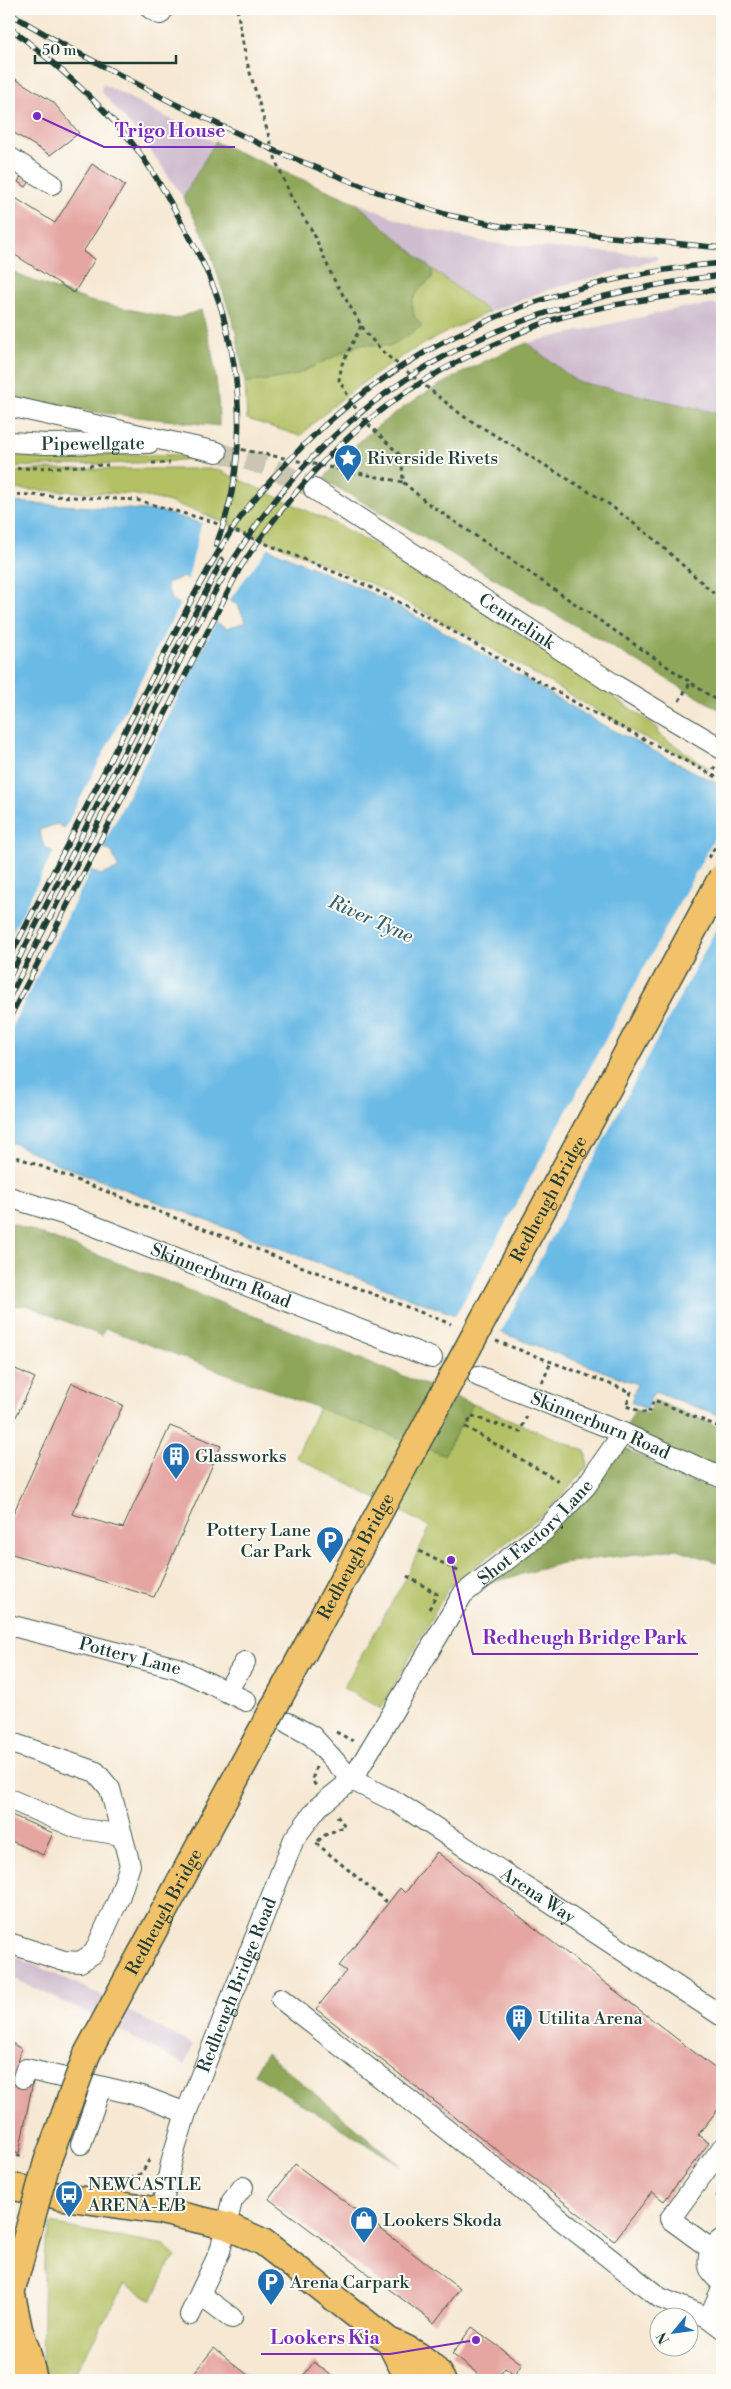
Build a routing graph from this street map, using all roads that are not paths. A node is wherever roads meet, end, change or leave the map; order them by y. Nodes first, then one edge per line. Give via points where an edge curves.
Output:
1 (151, 9) edge
2 (163, 9) edge
3 (9, 157) edge
4 (52, 184) dead end
5 (9, 406) edge
6 (176, 441) junction
7 (9, 442) edge
8 (224, 454) tunnel mouth
9 (314, 489) tunnel mouth
10 (722, 749) edge
11 (722, 877) edge
12 (9, 1197) edge
13 (432, 1358) dead end
14 (478, 1376) dead end
15 (623, 1433) junction
16 (722, 1478) edge
17 (9, 1625) edge
18 (245, 1662) dead end
19 (228, 1691) junction
20 (246, 1701) dead end
21 (288, 1723) dead end
22 (9, 1742) edge
23 (352, 1780) junction
24 (9, 1799) edge
25 (122, 1834) junction
26 (9, 1943) edge
27 (281, 1999) dead end
28 (722, 2016) edge
29 (20, 2055) dead end
30 (23, 2078) dead end
31 (101, 2087) junction
32 (189, 2105) junction
33 (80, 2144) dead end
34 (722, 2148) edge
35 (9, 2186) edge
36 (243, 2187) dead end
37 (161, 2211) junction
38 (227, 2226) junction
39 (716, 2244) edge
40 (722, 2282) edge
41 (722, 2288) edge
42 (201, 2295) junction
43 (10, 2298) edge
44 (190, 2315) dead end
45 (232, 2318) dead end
46 (715, 2323) edge
47 (19, 2329) junction
48 (389, 2341) junction
49 (412, 2377) edge
50 (9, 2379) edge
51 (34, 2380) edge
52 (442, 2380) edge

1 - 2 street via 160,14
3 - 4 street
5 - 6 street
6 - 7 street, Pipewellgate via 107,444
6 - 8 street
9 - 10 street, Centrelink via 615,685
11 - 43 main road, Redheugh Bridge, bridge via 87,2054 47,2162
12 - 13 street, Skinnerburn Road via 69,1216
14 - 15 street, Skinnerburn Road
15 - 16 street, Skinnerburn Road
15 - 23 street, Shot Factory Lane via 586,1486 545,1530 463,1594
17 - 19 street, Pottery Lane via 177,1668
18 - 19 street
19 - 20 street, Pottery Lane
21 - 23 street via 312,1736
22 - 25 street via 96,1772 110,1790
23 - 28 street, Arena Way via 398,1803
23 - 32 street, Redheugh Bridge Road via 308,1818 294,1839
24 - 25 street via 76,1828
25 - 26 street via 130,1865 94,1952 80,1962 64,1961
27 - 46 street via 660,2298
29 - 31 street
30 - 31 street via 26,2069
31 - 32 street
31 - 33 street
32 - 37 street, Redheugh Bridge Road via 172,2159
34 - 39 street via 670,2219
35 - 37 main road
36 - 38 street via 232,2201
37 - 38 main road
38 - 42 street
38 - 48 main road via 263,2242
39 - 40 street via 708,2260 709,2268
41 - 46 street
42 - 44 street
42 - 45 street
43 - 47 main road
47 - 50 main road
47 - 51 main road
48 - 49 main road
48 - 52 main road via 410,2349

